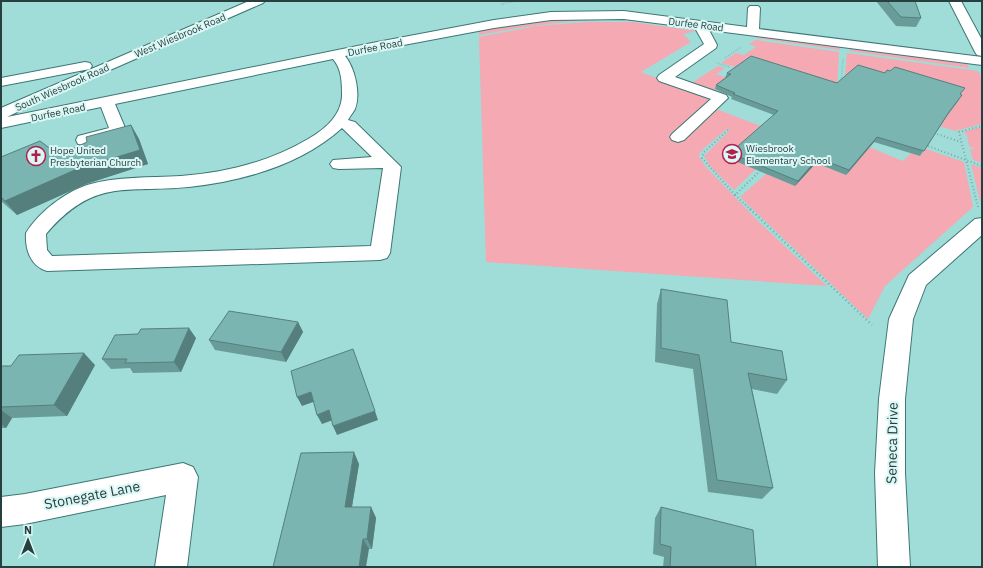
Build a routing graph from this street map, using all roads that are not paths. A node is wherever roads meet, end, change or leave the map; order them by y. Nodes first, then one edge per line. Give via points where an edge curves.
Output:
1 (259, 1) edge
2 (955, 1) edge
3 (754, 8) dead end
4 (700, 24) junction
5 (753, 31) junction
6 (982, 52) edge
7 (336, 55) junction
8 (123, 59) junction
9 (982, 61) edge
10 (1, 82) edge
11 (107, 102) junction
12 (1, 114) edge
13 (1, 123) edge
14 (340, 123) junction
15 (678, 137) dead end
16 (84, 140) dead end
17 (386, 162) junction
18 (339, 164) dead end
19 (980, 216) edge
20 (1, 512) edge
21 (171, 567) edge
22 (894, 567) edge

1 - 8 street, West Wiesbrook Road
2 - 6 street
3 - 5 street
4 - 5 street, Durfee Road
4 - 7 street, Durfee Road via 624,15 551,16 501,23
4 - 15 street via 711,44 664,78 721,98
5 - 9 street, Durfee Road
7 - 11 street, Durfee Road
7 - 14 street via 344,65 350,96
8 - 10 street
8 - 12 street, South Wiesbrook Road
11 - 13 street, Durfee Road
11 - 16 street via 118,130
14 - 17 street via 349,125
14 - 17 street via 298,151 237,173 191,181 123,184 101,187 85,193 58,210 36,233 35,244 39,256 47,264 380,254 392,167
17 - 18 street
19 - 22 street, Seneca Drive via 950,250 917,281 901,319 892,399 890,473
20 - 21 street, Stonegate Lane via 183,477

